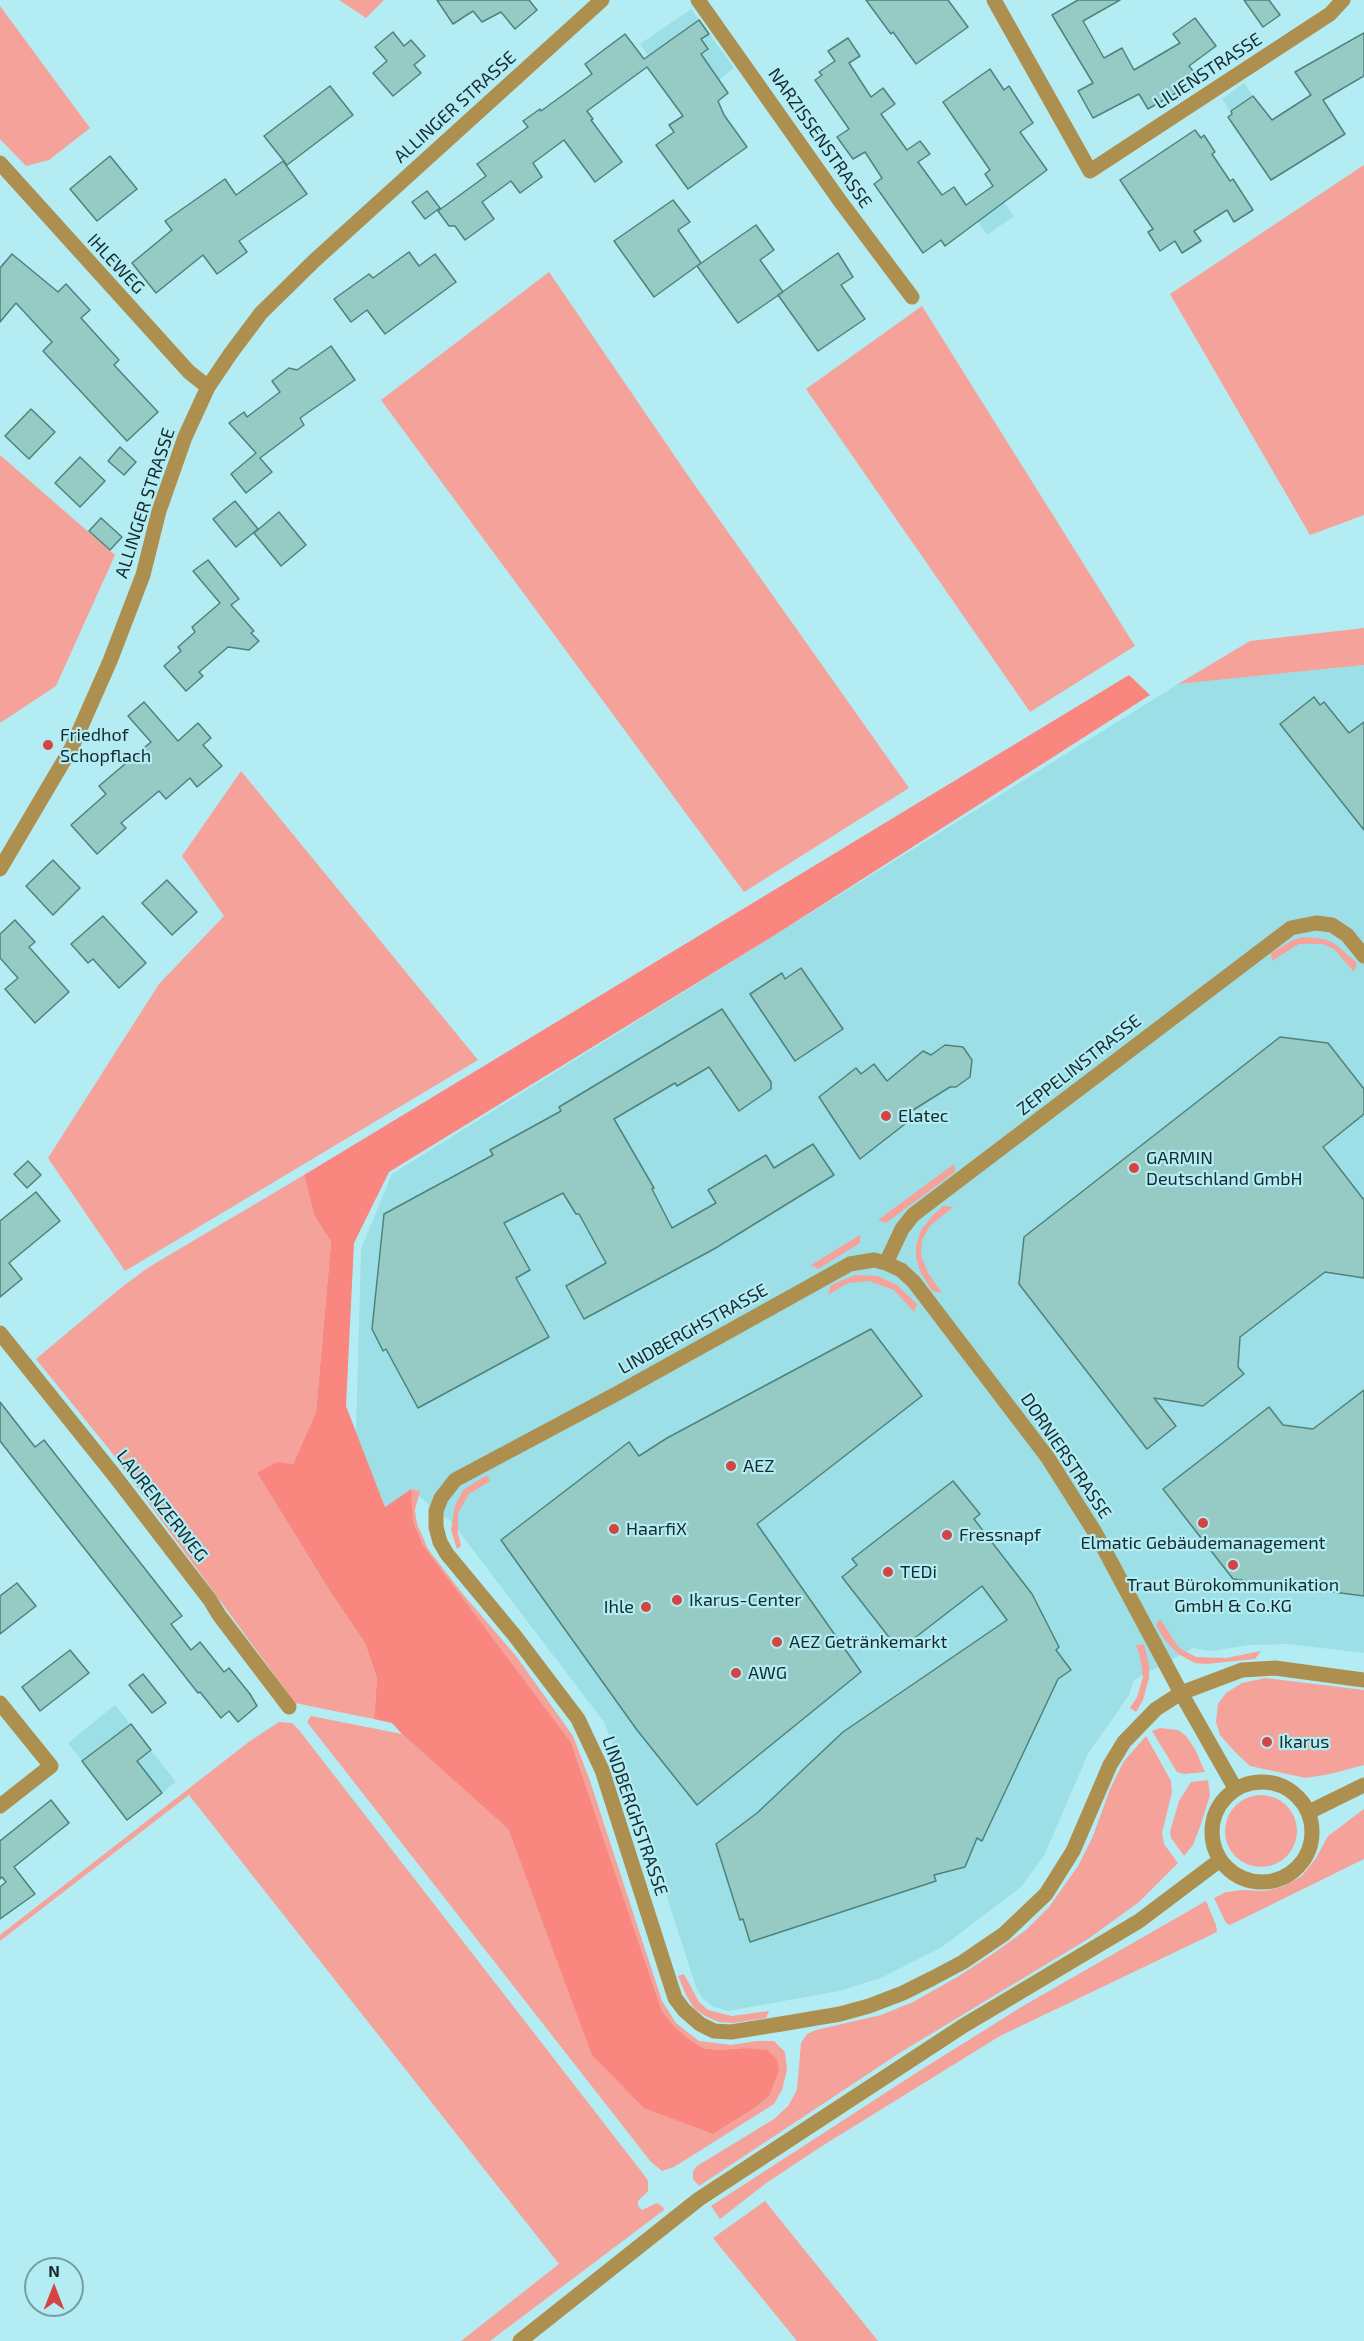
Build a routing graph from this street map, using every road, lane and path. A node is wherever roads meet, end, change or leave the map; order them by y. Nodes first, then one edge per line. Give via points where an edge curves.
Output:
1 (602, 0) edge
2 (698, 0) edge
3 (994, 0) edge
4 (1343, 0) edge
5 (0, 163) edge
6 (912, 297) dead end
7 (208, 387) junction
8 (0, 869) edge
9 (1364, 956) edge
10 (886, 1263) junction
11 (0, 1333) edge
12 (5, 1351) edge
13 (1364, 1680) edge
14 (1181, 1693) junction
15 (0, 1703) edge
16 (289, 1707) dead end
17 (1364, 1785) edge
18 (1235, 1788) junction
19 (0, 1806) edge
20 (1309, 1812) junction
21 (1220, 1860) junction
22 (520, 2341) edge

1 - 7 street, ALLINGER STRASSE via 314,261 261,314
2 - 6 street, NARZISSENSTRASSE
3 - 4 street, LILIENSTRASSE via 1090,171 1330,14
5 - 7 street, IHLEWEG via 189,372
7 - 8 street, ALLINGER STRASSE via 174,466 143,575 110,661 72,747
9 - 10 street, ZEPPELINSTRASSE via 1341,929 1325,923 1291,927 914,1215 902,1229
10 - 14 street, DORNIERSTRASSE via 914,1282 1048,1458 1096,1534
10 - 14 street, LINDBERGHSTRASSE via 874,1260 850,1264 455,1480 436,1511 436,1527 447,1554 578,1719 602,1770 675,1998 700,2024 714,2031 731,2032 869,2006 963,1962 1004,1934 1046,1894 1073,1851 1124,1742 1156,1709
11 - 12 street, LAURENZERWEG
12 - 16 street, LAURENZERWEG via 114,1475
13 - 14 street, LINDBERGHSTRASSE via 1275,1668 1242,1670
14 - 18 street, DORNIERSTRASSE
15 - 19 street via 51,1766
17 - 20 street
18 - 20 street via 1251,1783 1279,1784 1296,1795
18 - 21 street via 1218,1807 1213,1820 1214,1848
20 - 21 street via 1312,1845 1294,1872 1263,1883 1231,1872
21 - 22 street via 1139,1921 963,2026 699,2199

